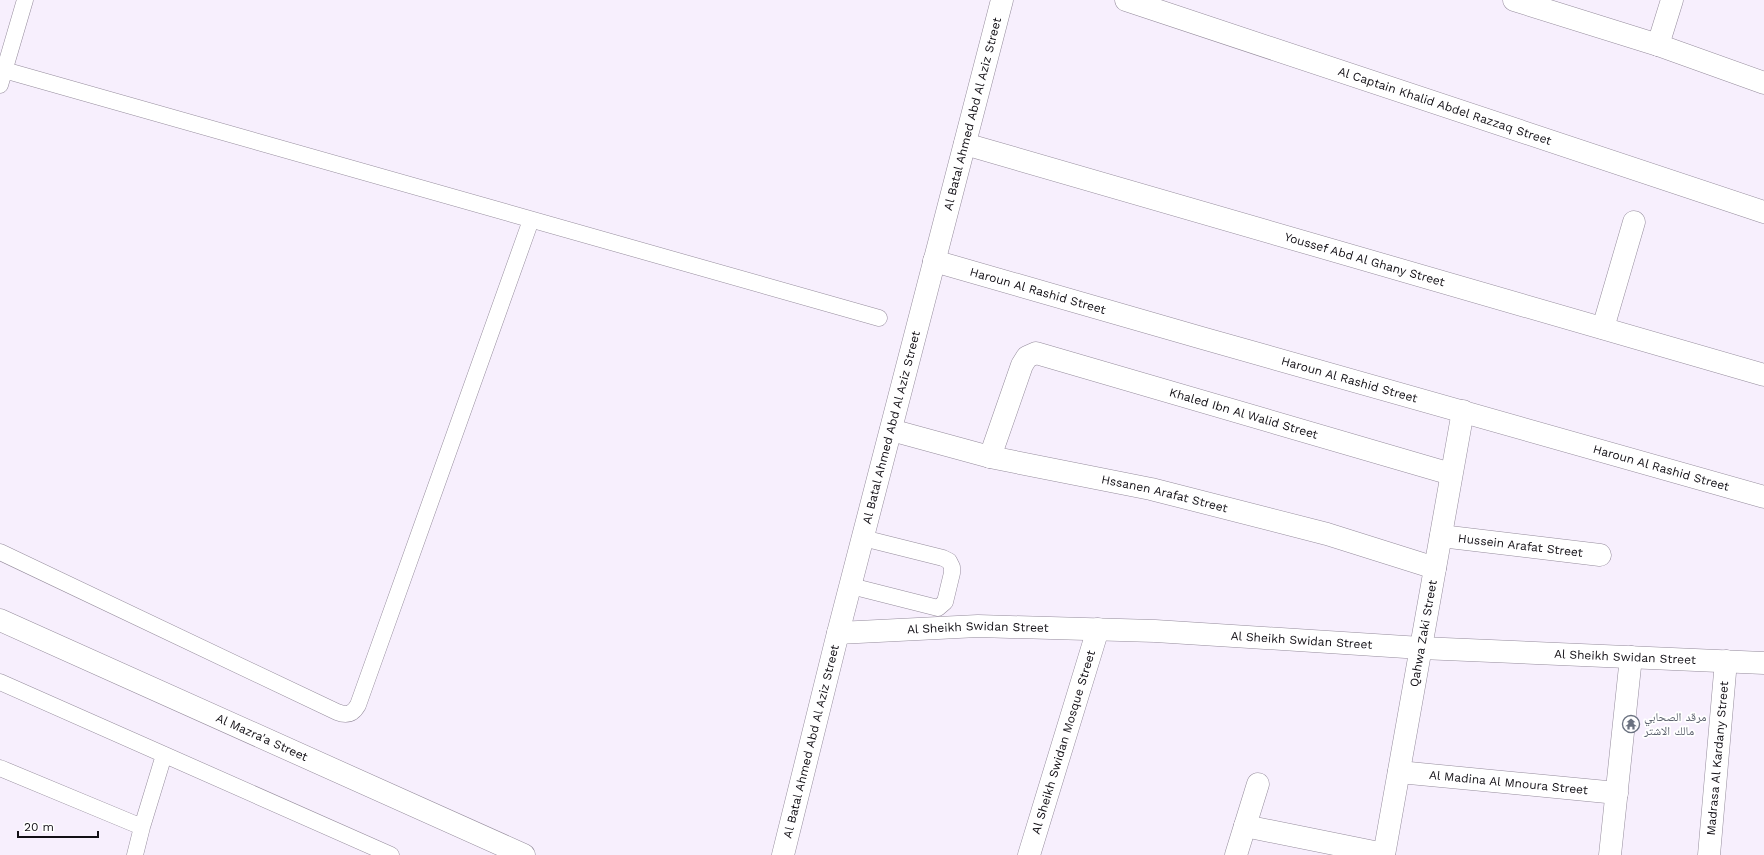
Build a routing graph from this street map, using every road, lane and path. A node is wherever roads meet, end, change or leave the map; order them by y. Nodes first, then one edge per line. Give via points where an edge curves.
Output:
1 (25, 0) edge
2 (1002, 0) edge
3 (1126, 0) edge
4 (1514, 0) edge
5 (1672, 0) edge
6 (1658, 45) junction
7 (2, 77) edge
8 (1764, 83) edge
9 (965, 144) junction
10 (1764, 212) edge
11 (531, 220) junction
12 (1634, 222) dead end
13 (934, 261) junction
14 (879, 318) dead end
15 (1603, 328) junction
16 (1764, 374) edge
17 (1463, 411) junction
18 (891, 430) junction
19 (990, 457) junction
20 (1451, 474) junction
21 (1764, 497) edge
22 (1441, 536) junction
23 (863, 538) junction
24 (0, 552) edge
25 (1600, 555) dead end
26 (1435, 568) junction
27 (850, 586) junction
28 (0, 620) edge
29 (1098, 629) junction
30 (838, 633) junction
31 (1421, 648) junction
32 (1631, 657) junction
33 (1726, 661) junction
34 (1764, 663) edge
35 (0, 682) edge
36 (164, 755) junction
37 (0, 768) edge
38 (1399, 772) junction
39 (1258, 784) dead end
40 (1617, 793) junction
41 (1245, 826) junction
42 (142, 827) junction
43 (1384, 854) edge
44 (135, 855) edge
45 (391, 855) edge
46 (524, 855) edge
47 (783, 855) edge
48 (1029, 855) edge
49 (1236, 855) edge
50 (1610, 855) edge
51 (1709, 855) edge

1 - 7 lane
2 - 9 street, Al Batal Ahmed Abd Al Aziz Street
3 - 10 street, Al Captain Khalid Abdel Razzaq Street
4 - 6 street
5 - 6 street
6 - 8 street
7 - 11 lane
9 - 13 street, Al Batal Ahmed Abd Al Aziz Street
9 - 15 street, Youssef Abd Al Ghany Street
11 - 14 lane
11 - 24 lane via 364,690 355,710 350,714 337,712
12 - 15 street
13 - 17 street, Haroun Al Rashid Street
13 - 18 street, Al Batal Ahmed Abd Al Aziz Street
15 - 16 street, Youssef Abd Al Ghany Street
17 - 20 street, Qahwa Zaki Street
17 - 21 street, Haroun Al Rashid Street
18 - 19 street, Hssanen Arafat Street
18 - 23 street, Al Batal Ahmed Abd Al Aziz Street
19 - 20 street, Khaled Ibn Al Walid Street via 1022,364 1027,357 1036,353
19 - 26 street, Hssanen Arafat Street via 1158,491 1327,534
20 - 22 street, Qahwa Zaki Street
22 - 25 street, Hussein Arafat Street
22 - 26 street, Qahwa Zaki Street
23 - 27 street, Al Batal Ahmed Abd Al Aziz Street
23 - 27 lane via 949,561 952,573 945,602 938,608
26 - 31 street, Qahwa Zaki Street
27 - 30 street, Al Batal Ahmed Abd Al Aziz Street
28 - 46 street, Al Mazra'a Street
29 - 30 street, Al Sheikh Swidan Street via 978,626
29 - 31 street, Al Sheikh Swidan Street
29 - 48 street, Al Sheikh Swidan Mosque Street
30 - 47 street, Al Batal Ahmed Abd Al Aziz Street
31 - 32 street, Al Sheikh Swidan Street
31 - 38 street, Qahwa Zaki Street
32 - 33 street, Al Sheikh Swidan Street
32 - 40 street
33 - 34 street, Al Sheikh Swidan Street
33 - 51 street, Madrasa Al Kardany Street
35 - 36 lane
36 - 42 lane
36 - 45 lane
37 - 42 lane
38 - 40 street, Al Madina Al Mnoura Street
38 - 43 street, Qahwa Zaki Street
39 - 41 street
40 - 50 street
41 - 43 street
41 - 49 street
42 - 44 lane

